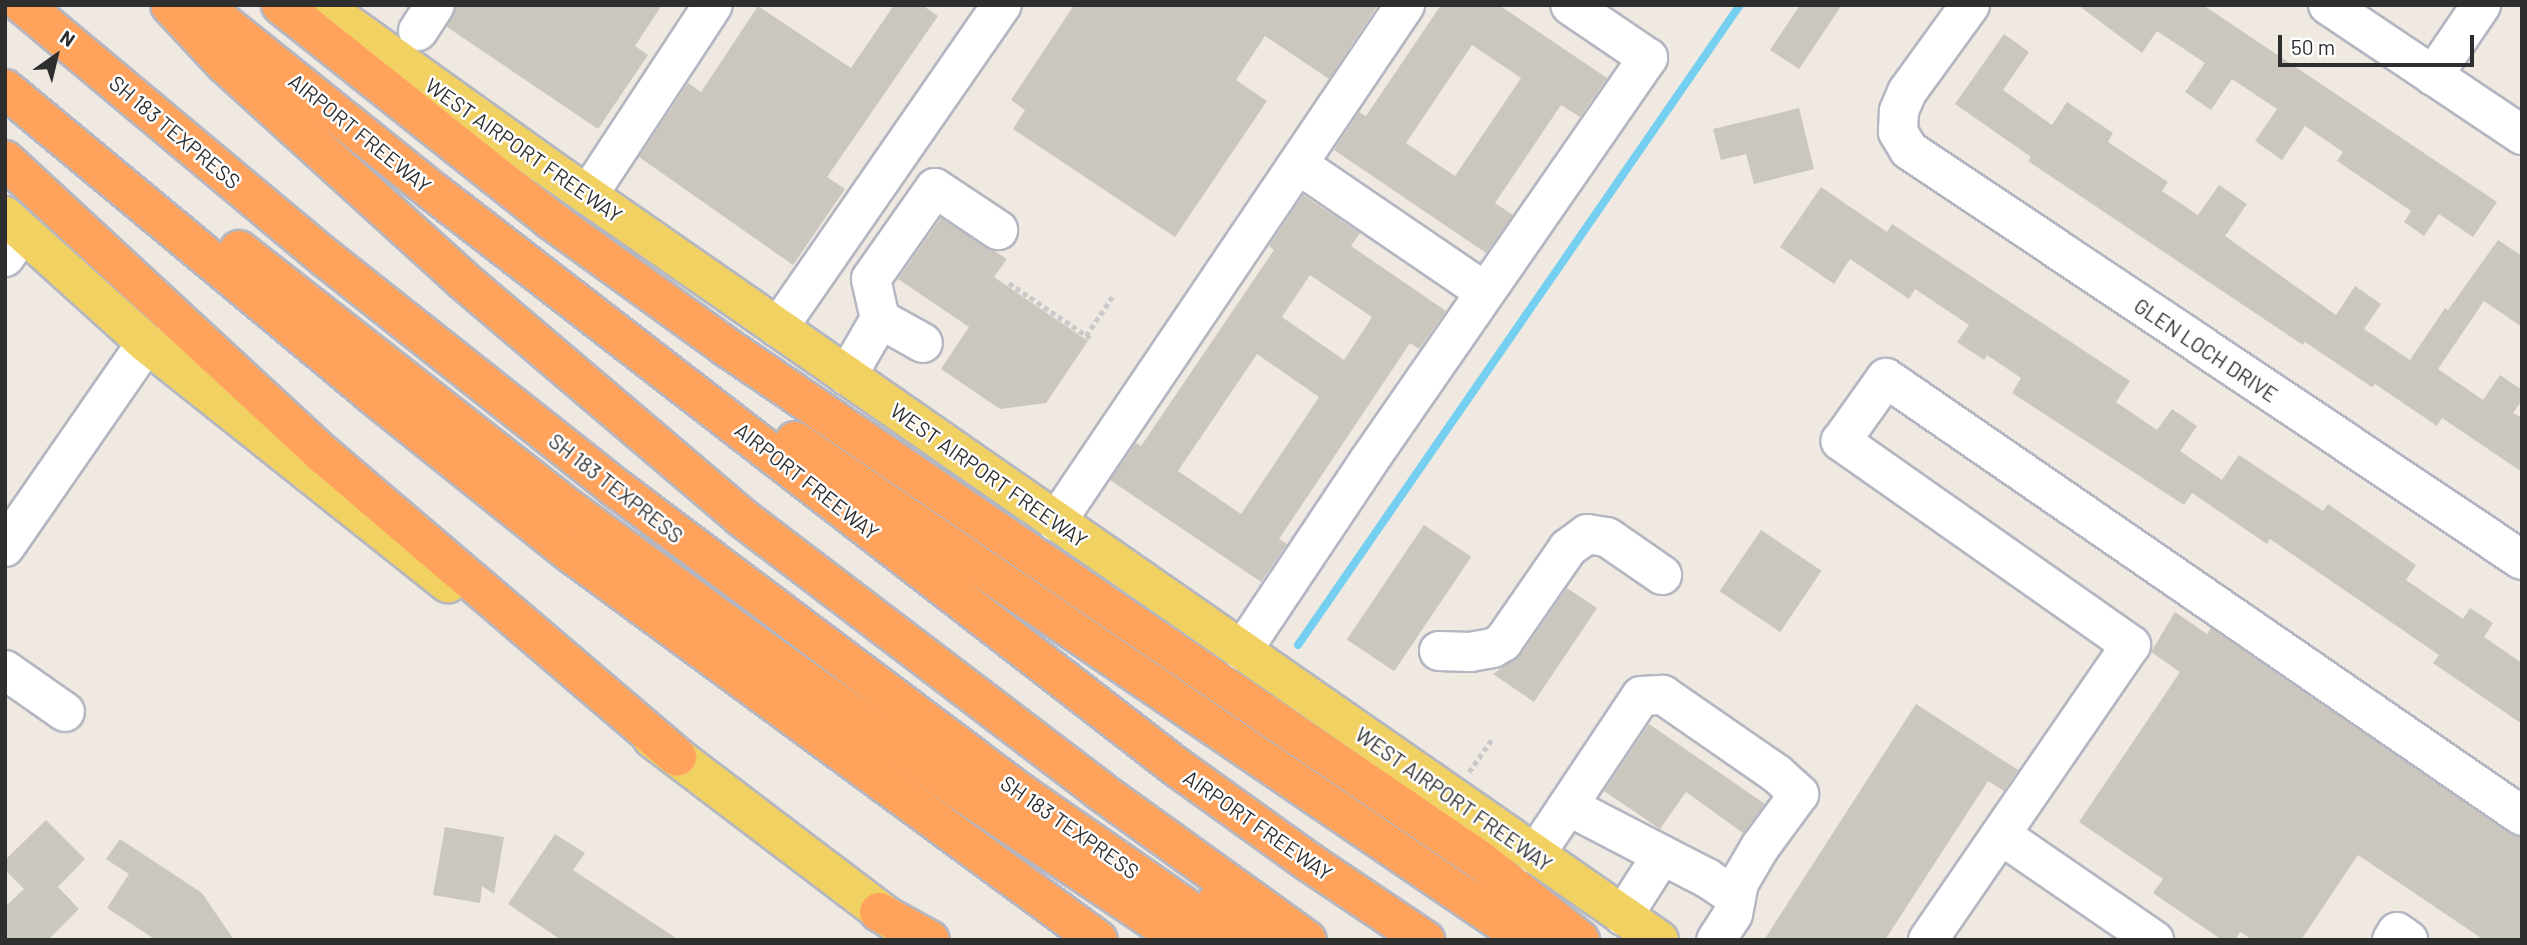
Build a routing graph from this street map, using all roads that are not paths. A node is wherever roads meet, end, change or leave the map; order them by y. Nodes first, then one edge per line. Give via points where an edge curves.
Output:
1 (23, 5) edge
2 (61, 5) edge
3 (170, 5) edge
4 (201, 5) edge
5 (281, 5) edge
6 (321, 5) edge
7 (713, 5) edge
8 (1002, 5) edge
9 (1405, 5) edge
10 (1570, 5) edge
11 (1970, 5) edge
12 (2328, 5) edge
13 (2481, 5) edge
14 (2433, 76) junction
15 (5, 89) edge
16 (2522, 135) edge
17 (5, 160) edge
18 (1299, 164) junction
19 (104, 172) junction
20 (588, 195) junction
21 (998, 230) dead end
22 (11, 235) edge
23 (1485, 292) junction
24 (880, 319) junction
25 (778, 328) junction
26 (146, 343) junction
27 (923, 343) dead end
28 (848, 376) junction
29 (673, 377) junction
30 (1056, 522) junction
31 (5, 547) edge
32 (2522, 560) edge
33 (1667, 568) dead end
34 (1242, 651) junction
35 (1455, 652) dead end
36 (5, 670) edge
37 (65, 712) dead end
38 (677, 757) junction
39 (1568, 806) junction
40 (2522, 817) edge
41 (2001, 835) junction
42 (1535, 855) junction
43 (1662, 855) junction
44 (1735, 897) junction
45 (879, 912) junction
46 (1623, 916) junction
47 (918, 940) edge
48 (930, 940) edge
49 (1098, 940) edge
50 (1183, 940) edge
51 (1232, 940) edge
52 (1269, 940) edge
53 (1307, 940) edge
54 (1425, 940) edge
55 (1528, 940) edge
56 (1580, 940) edge
57 (1659, 940) edge
58 (1716, 940) edge
59 (1928, 940) edge
60 (2154, 940) edge
61 (2392, 940) edge
62 (2408, 940) edge

1 - 51 highway, SH 183 TEXPRESS via 337,267 620,491 1022,794
2 - 52 highway, SH 183 TEXPRESS via 296,203 736,551 1088,813
3 - 53 highway via 225,64 463,280 741,517 1099,790
4 - 29 highway, AIRPORT FREEWAY
5 - 56 highway via 551,220 725,346 1480,860
6 - 20 main road, WEST AIRPORT FREEWAY
7 - 20 street
8 - 25 street
9 - 18 street
10 - 23 street via 1648,58
11 - 32 street, GLEN LOCH DRIVE via 1907,92 1899,111 1898,132 1909,150
12 - 14 street
13 - 14 street
14 - 16 street
15 - 19 highway
17 - 38 highway via 325,456
18 - 23 street
18 - 30 street
19 - 49 highway via 572,554
19 - 50 highway via 213,229 560,502 956,788
20 - 25 main road, WEST AIRPORT FREEWAY
21 - 24 street via 935,188 871,279
22 - 26 main road
23 - 34 street
24 - 27 street
24 - 28 street
25 - 28 main road, WEST AIRPORT FREEWAY
26 - 31 street
26 - 38 main road via 574,682
28 - 30 main road, WEST AIRPORT FREEWAY via 1020,491
29 - 54 highway, AIRPORT FREEWAY via 1178,768
29 - 55 highway via 736,401
30 - 34 main road, WEST AIRPORT FREEWAY
33 - 35 street via 1599,511 1584,508 1559,527 1489,631
34 - 42 main road, WEST AIRPORT FREEWAY
36 - 37 street
38 - 45 main road
39 - 42 street
39 - 43 street
39 - 44 street via 1640,696 1663,695 1799,794 1760,847
40 - 41 street via 1886,379 1841,441 2132,645
41 - 59 street
41 - 60 street
42 - 46 main road, WEST AIRPORT FREEWAY
43 - 44 street
43 - 46 street
44 - 58 street via 1732,914
45 - 47 main road
45 - 48 highway
46 - 57 main road, WEST AIRPORT FREEWAY
61 - 62 street via 2397,932

